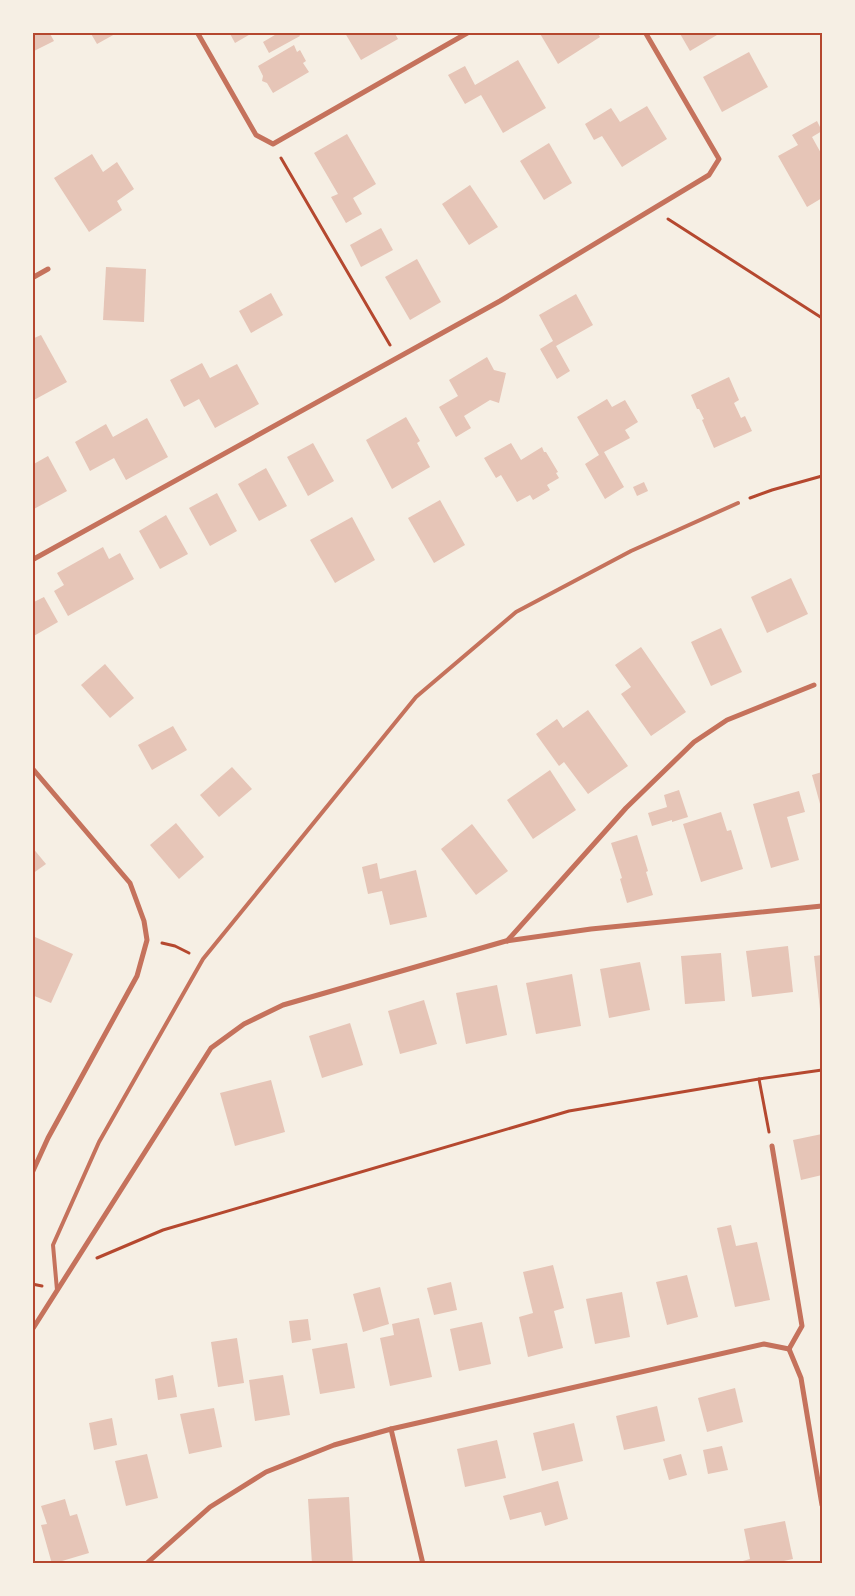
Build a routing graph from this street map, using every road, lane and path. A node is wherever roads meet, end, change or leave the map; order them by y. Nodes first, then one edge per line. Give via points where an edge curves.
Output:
1 (198, 32) edge
2 (469, 32) edge
3 (645, 32) edge
4 (273, 144) junction
5 (652, 209) junction
6 (48, 269) dead end
7 (32, 278) edge
8 (822, 318) edge
9 (398, 357) junction
10 (822, 476) edge
11 (738, 503) joint
12 (32, 560) edge
13 (814, 685) dead end
14 (32, 768) edge
15 (822, 906) edge
16 (147, 940) junction
17 (506, 941) junction
18 (203, 959) junction
19 (822, 1070) edge
20 (759, 1079) junction
21 (772, 1146) joint
22 (32, 1173) edge
23 (72, 1268) junction
24 (57, 1290) junction
25 (32, 1330) edge
26 (789, 1349) junction
27 (391, 1429) junction
28 (822, 1505) edge
29 (146, 1564) edge
30 (423, 1564) edge

1 - 4 street via 256,135
2 - 4 street
3 - 5 street via 719,159 709,175
4 - 9 path
5 - 8 path
5 - 9 street via 500,301
6 - 7 street
9 - 12 street
10 - 11 path
11 - 18 lane via 631,551 516,612 430,685 416,697
13 - 17 street via 727,720 694,742 626,808
14 - 16 street via 130,882 144,920
15 - 17 street
16 - 18 path via 175,946
16 - 22 street via 137,976
17 - 23 street via 283,1005 244,1024 211,1048
18 - 24 lane via 99,1142 53,1244
19 - 20 path
20 - 21 path
20 - 23 path via 569,1111 163,1230
21 - 26 street via 802,1326
23 - 24 street
24 - 25 street
26 - 27 street via 764,1344
26 - 28 street via 801,1378
27 - 29 street via 334,1445 266,1472 210,1507
27 - 30 street

